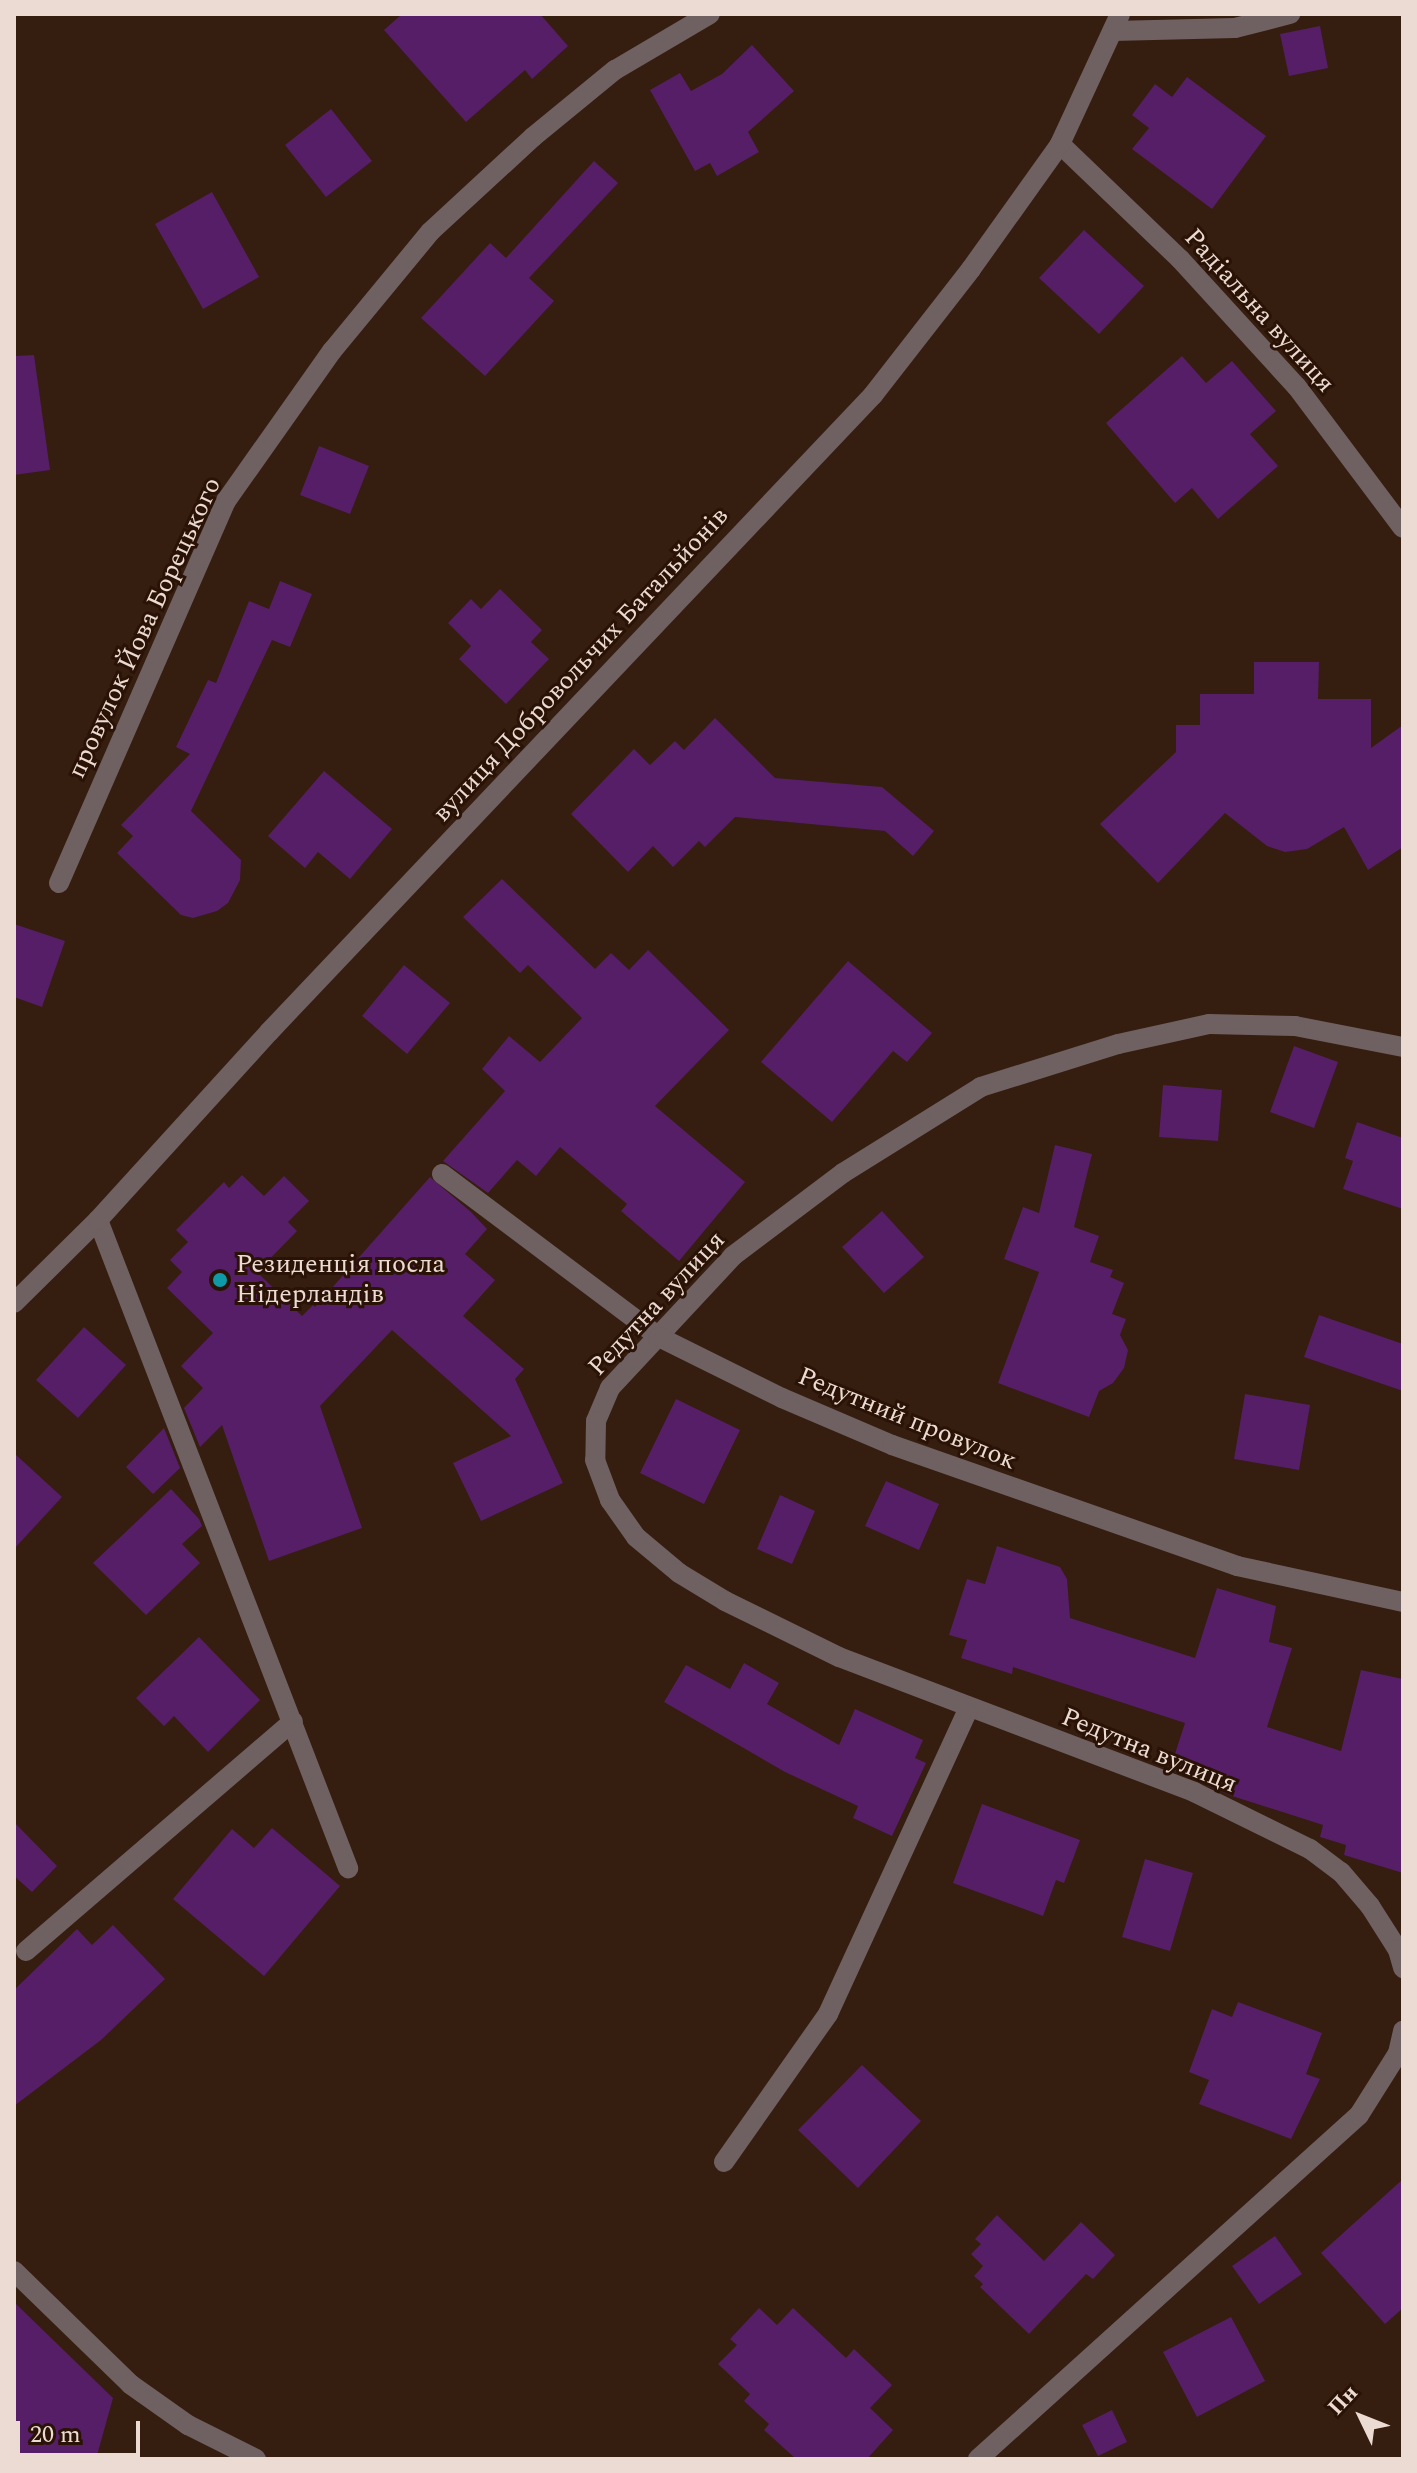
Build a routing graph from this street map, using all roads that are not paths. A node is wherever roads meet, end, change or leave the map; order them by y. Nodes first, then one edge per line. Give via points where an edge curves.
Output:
1 (710, 14) edge
2 (1290, 14) edge
3 (1116, 22) edge
4 (1060, 144) junction
5 (1403, 528) edge
6 (59, 883) dead end
7 (1403, 1047) edge
8 (442, 1174) dead end
9 (98, 1220) junction
10 (14, 1303) edge
11 (659, 1337) junction
12 (1403, 1602) edge
13 (968, 1709) junction
14 (293, 1721) junction
15 (348, 1868) dead end
16 (26, 1951) dead end
17 (1403, 1968) edge
18 (1403, 2031) edge
19 (724, 2162) dead end
20 (14, 2271) edge
21 (256, 2459) edge
22 (978, 2459) edge

1 - 6 street, провулок Йова Борецького via 615,70 533,137 430,232 332,351 226,501
2 - 3 street via 1235,28
3 - 4 street, вулиця Добровольчих Батальйонів
4 - 5 street, Радіальна вулиця via 1180,259 1297,387
4 - 9 street, вулиця Добровольчих Батальйонів via 873,395 269,1032
7 - 11 street, Редутна вулиця via 1295,1026 1209,1024 1118,1044 981,1087 843,1173 733,1256
8 - 11 street, Редутний провулок
9 - 10 street, вулиця Добровольчих Батальйонів
9 - 14 street
11 - 12 street, Редутний провулок via 878,1440 1040,1498 1237,1566
11 - 13 street, Редутна вулиця via 610,1388 596,1421 595,1460 610,1500 636,1537 679,1573 725,1601 839,1657
13 - 17 street, Редутна вулиця via 1194,1792 1310,1849 1341,1872 1370,1906 1398,1950
13 - 19 street via 828,2014
14 - 15 street
14 - 16 street
18 - 22 street via 1398,2053 1359,2115
20 - 21 street via 130,2384 188,2425

